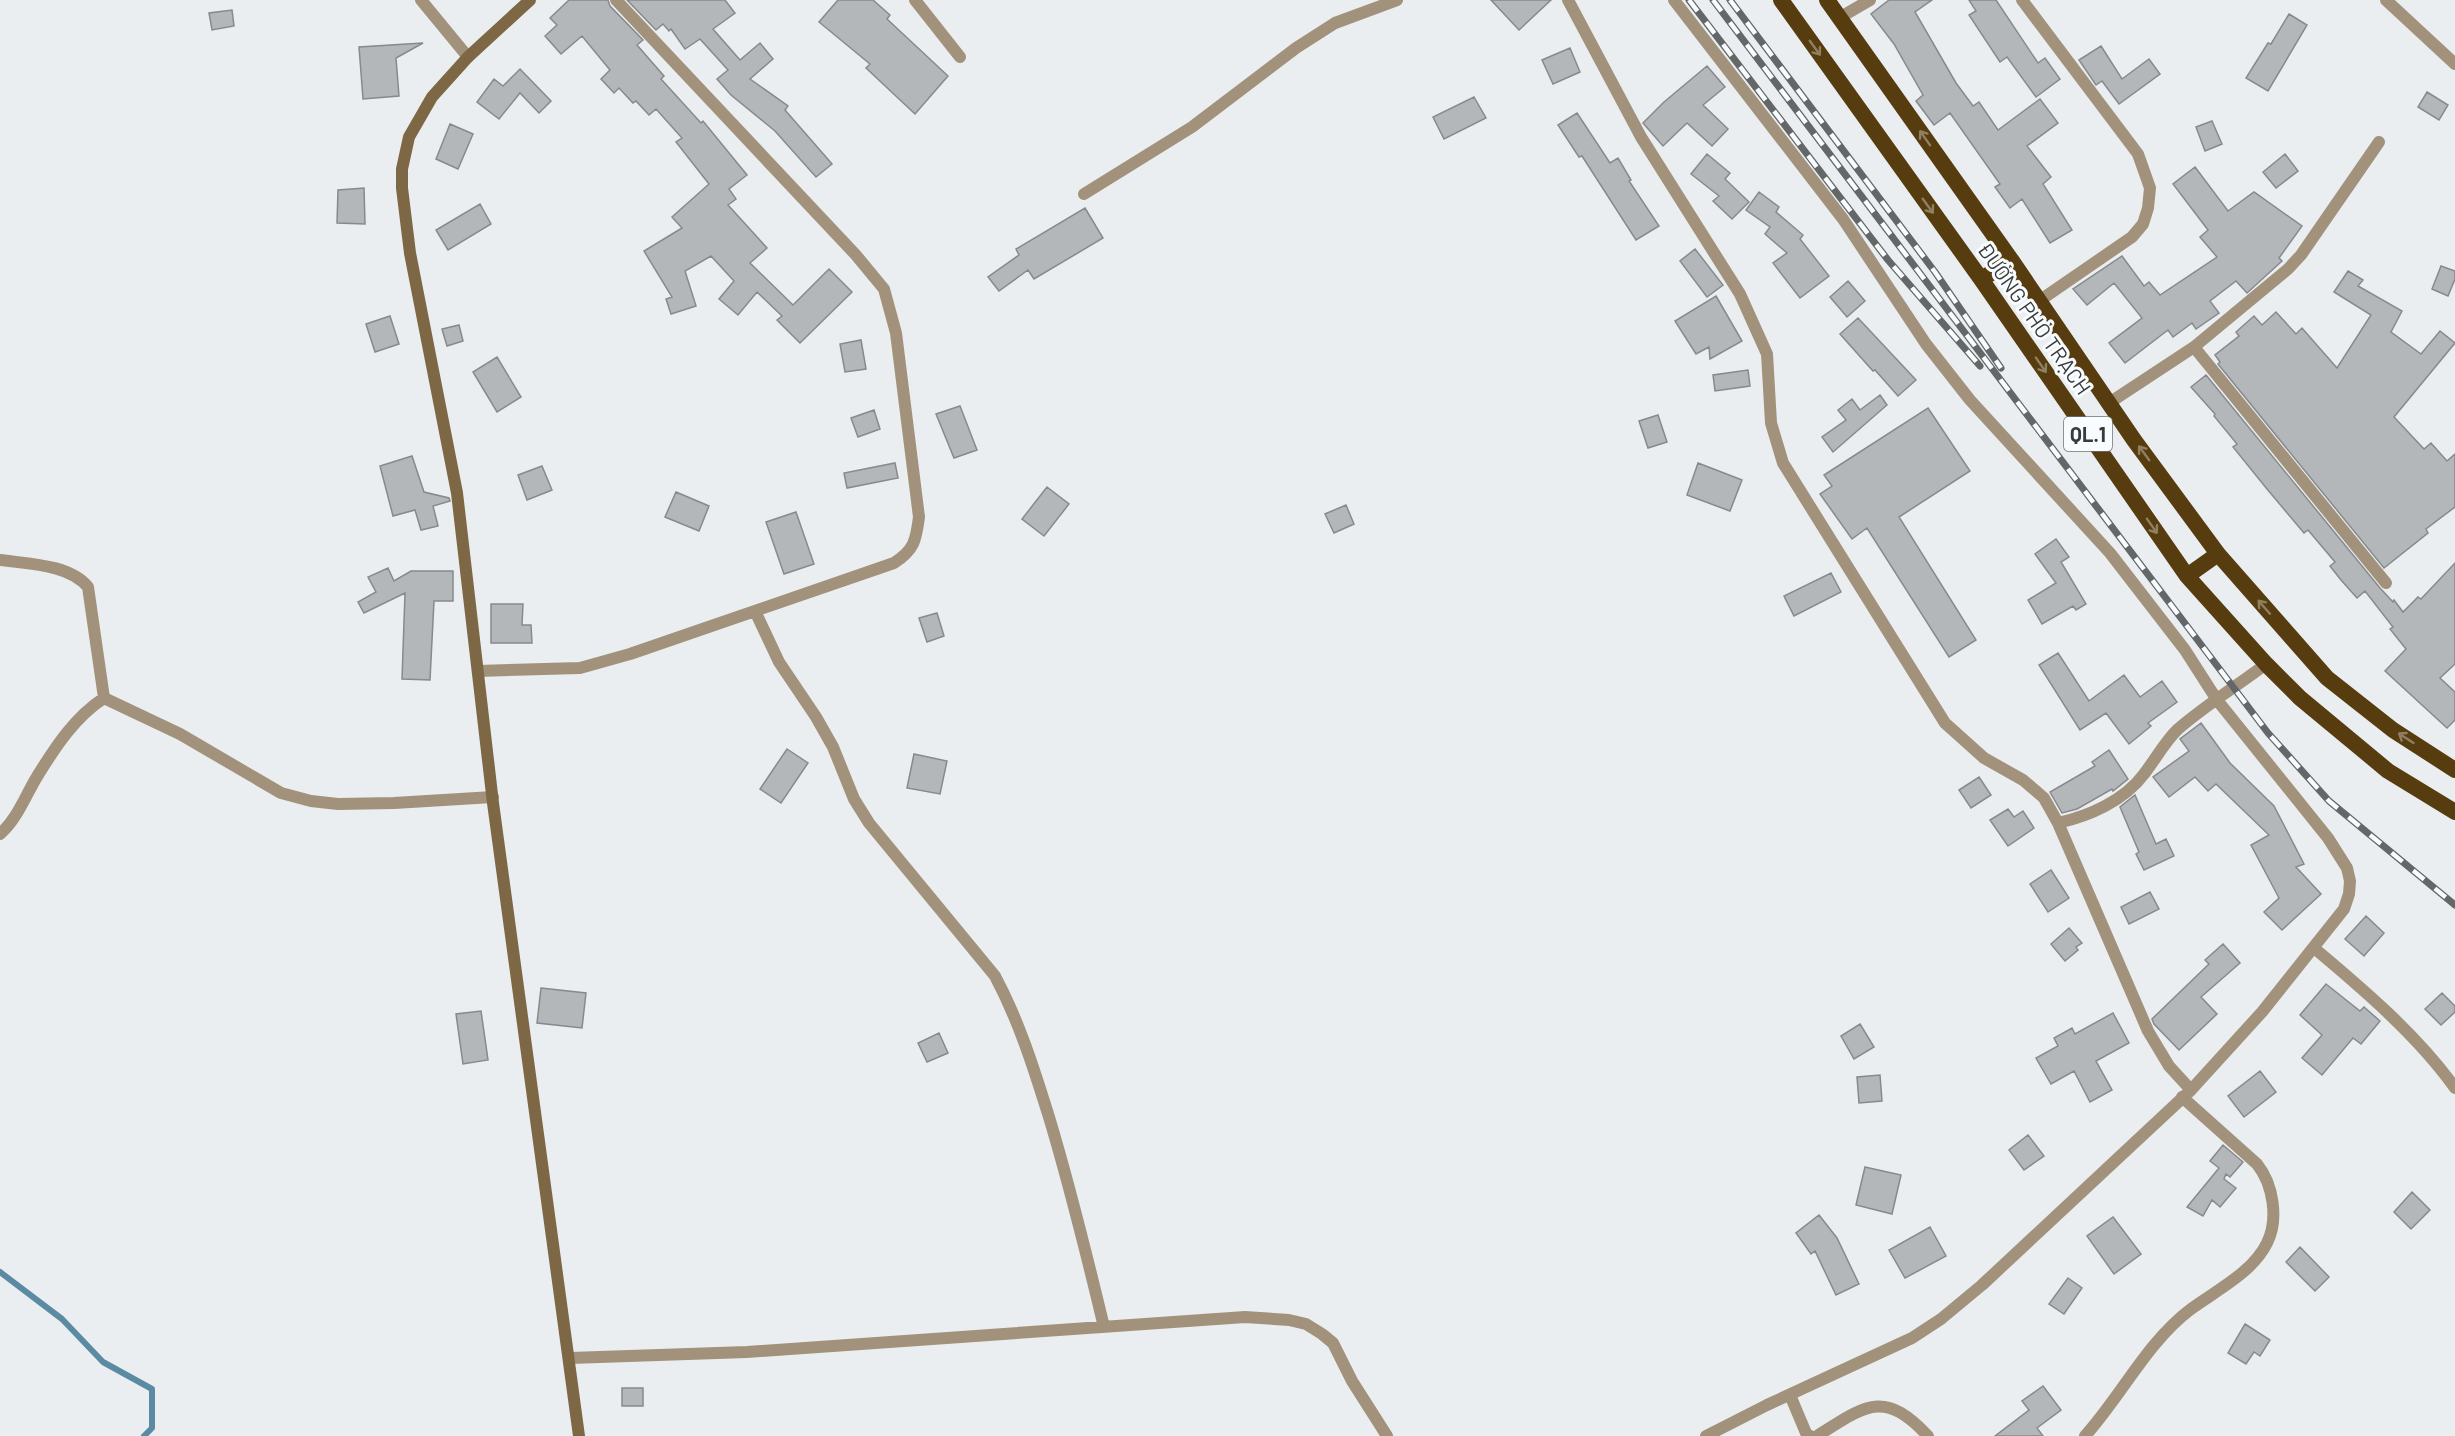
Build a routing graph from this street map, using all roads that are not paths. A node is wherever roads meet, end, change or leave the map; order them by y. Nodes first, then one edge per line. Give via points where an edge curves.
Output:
1 (421, 0) edge
2 (530, 0) edge
3 (616, 0) edge
4 (915, 0) edge
5 (1397, 0) edge
6 (1568, 0) edge
7 (1674, 0) edge
8 (1780, 0) edge
9 (1827, 0) edge
10 (1870, 0) edge
11 (2022, 0) edge
12 (2386, 0) edge
13 (1839, 18) junction
14 (468, 57) junction
15 (960, 57) dead end
16 (2455, 64) edge
17 (2379, 142) dead end
18 (1084, 194) dead end
19 (2012, 261) junction
20 (1981, 279) junction
21 (2039, 301) junction
22 (2194, 347) junction
23 (2109, 403) junction
24 (2218, 554) junction
25 (0, 560) edge
26 (2187, 576) junction
27 (2386, 584) dead end
28 (755, 611) junction
29 (2266, 664) junction
30 (478, 671) junction
31 (104, 698) junction
32 (2217, 700) junction
33 (2454, 769) edge
34 (493, 797) junction
35 (2455, 812) edge
36 (2058, 823) junction
37 (0, 834) edge
38 (2314, 948) junction
39 (2455, 1088) edge
40 (2186, 1093) junction
41 (1104, 1327) junction
42 (570, 1358) junction
43 (1790, 1395) junction
44 (579, 1436) edge
45 (1387, 1436) edge
46 (1706, 1436) edge
47 (1810, 1436) edge
48 (1817, 1436) edge
49 (1928, 1436) edge
50 (2085, 1436) edge

1 - 14 street
2 - 14 main road
3 - 28 street via 855,254 884,289 896,333 919,517 916,540 908,554 894,563
4 - 15 street
5 - 18 street via 1335,23 1192,127
6 - 36 street via 1641,137 1740,294 1767,354 1771,423 1783,464 1945,723 1984,758 2023,780 2044,798
7 - 32 street via 1843,219 1941,363 2110,554 2185,650
8 -> 20 highway, ĐƯỜNG PHÒ TRẠCH / QL.1
9 - 13 highway, ĐƯỜNG PHÒ TRẠCH / QL.1
10 - 13 street
11 - 21 street via 2138,154 2150,188 2148,208 2132,237
12 - 16 street
19 -> 13 highway, ĐƯỜNG PHÒ TRẠCH / QL.1
14 - 30 main road via 417,120 405,152 402,188 410,253 457,493
17 - 22 street via 2301,255
19 - 20 highway
19 - 21 highway, ĐƯỜNG PHÒ TRẠCH / QL.1
20 -> 26 highway, ĐƯỜNG PHÒ TRẠCH / QL.1
21 - 23 highway, ĐƯỜNG PHÒ TRẠCH / QL.1
22 - 23 street
22 - 27 street
24 -> 23 highway, ĐƯỜNG PHÒ TRẠCH / QL.1
24 - 26 highway
33 -> 24 highway, ĐƯỜNG PHÒ TRẠCH / QL.1 via 2393,730 2327,678
25 - 31 street via 66,571 81,578 88,587
26 - 29 highway, ĐƯỜNG PHÒ TRẠCH / QL.1
28 - 30 street via 580,668
28 - 41 street via 779,662 833,747 869,824 995,976 1009,1004 1072,1194
29 - 32 street
29 - 35 highway, ĐƯỜNG PHÒ TRẠCH / QL.1 via 2300,698 2388,771
30 - 34 main road
31 - 34 street via 180,734 281,793 311,801 338,804
31 - 37 street via 73,723 11,824
32 - 36 street via 2178,730 2131,788 2091,813
32 - 38 street via 2328,838 2346,868 2350,881 2344,909
34 - 42 main road
36 - 40 street via 2148,1031
38 - 39 street via 2401,1026
38 - 40 street via 2262,1012
40 - 43 street via 2035,1237 1941,1319 1911,1338
40 - 50 street via 2265,1174 2274,1213 2270,1235 2258,1257 2165,1334
41 - 42 street via 747,1352
41 - 45 street via 1245,1317 1306,1324 1333,1343
42 - 44 main road
43 - 46 street
43 - 47 street
48 - 49 street via 1874,1406 1888,1405 1915,1422

